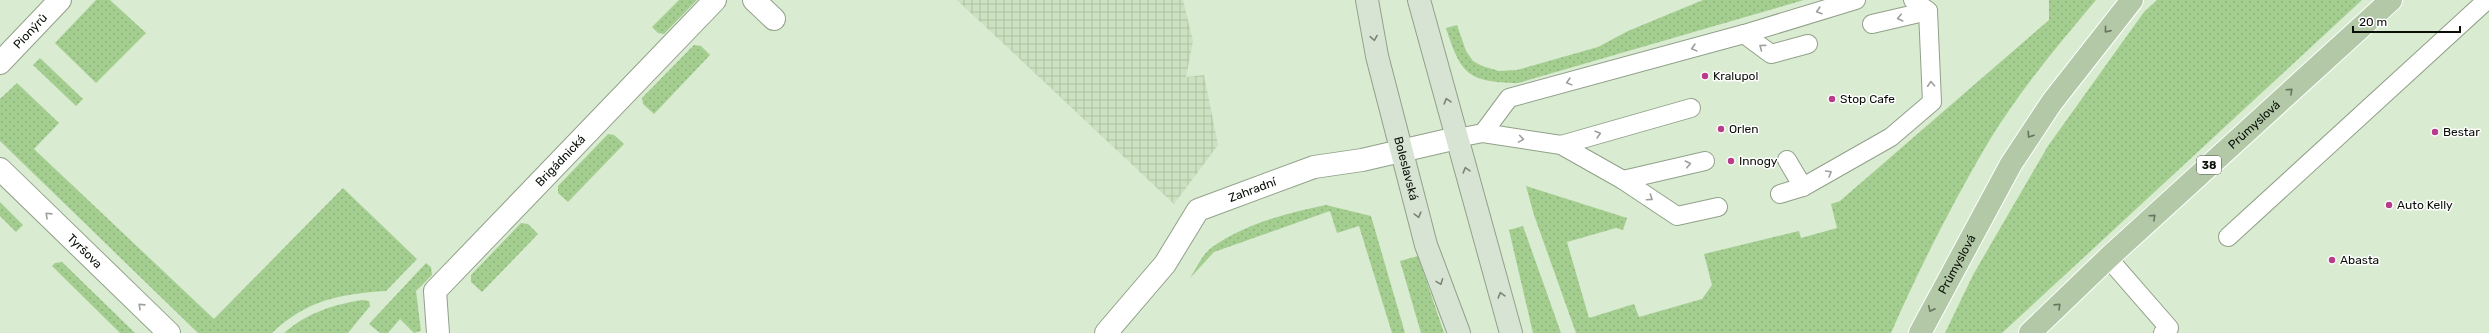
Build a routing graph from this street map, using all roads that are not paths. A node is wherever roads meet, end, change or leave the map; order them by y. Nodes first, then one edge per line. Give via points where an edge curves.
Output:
1 (60, 0) edge
2 (715, 0) edge
3 (754, 0) edge
4 (1367, 0) edge
5 (1419, 0) edge
6 (1856, 0) edge
7 (1913, 0) edge
8 (2132, 0) edge
9 (2391, 0) edge
10 (2487, 0) edge
11 (1928, 11) junction
12 (774, 20) dead end
13 (1872, 24) dead end
14 (1744, 34) junction
15 (1808, 44) dead end
16 (0, 63) edge
17 (1690, 108) dead end
18 (1483, 133) junction
19 (1457, 138) junction
20 (1561, 145) junction
21 (1401, 151) junction
22 (1705, 160) dead end
23 (1787, 160) dead end
24 (0, 169) edge
25 (1623, 180) junction
26 (1803, 187) junction
27 (1780, 194) dead end
28 (1718, 206) dead end
29 (2228, 237) dead end
30 (2108, 258) junction
31 (169, 333) edge
32 (438, 333) edge
33 (1106, 333) edge
34 (1460, 333) edge
35 (1512, 333) edge
36 (1920, 333) edge
37 (2030, 333) edge
38 (2163, 333) edge

1 - 16 street, Pionýrů
2 - 32 street, Brigádnická via 435,291
3 - 12 street
4 -> 21 street, Boleslavská via 1377,56
19 -> 5 street
6 -> 14 lane
7 - 11 lane
8 -> 36 main road, Průmyslová via 2052,102 2011,164
30 -> 9 main road, Průmyslová / 38
10 - 29 lane
11 -> 13 lane
26 -> 11 lane via 1891,137 1932,102
15 -> 14 lane via 1771,54
14 -> 18 lane via 1509,98
20 -> 17 lane
18 - 19 lane
18 -> 20 lane
19 - 21 street, Zahradní
35 -> 19 street
20 - 25 lane
21 - 33 street, Zahradní via 1314,167 1198,210 1165,264
21 -> 34 street, Boleslavská via 1426,245
25 -> 22 lane
23 - 26 lane
31 -> 24 street, Tyršova
25 -> 28 lane via 1677,216
26 - 27 lane
37 -> 30 main road, Průmyslová / 38
30 - 38 lane via 2169,328

